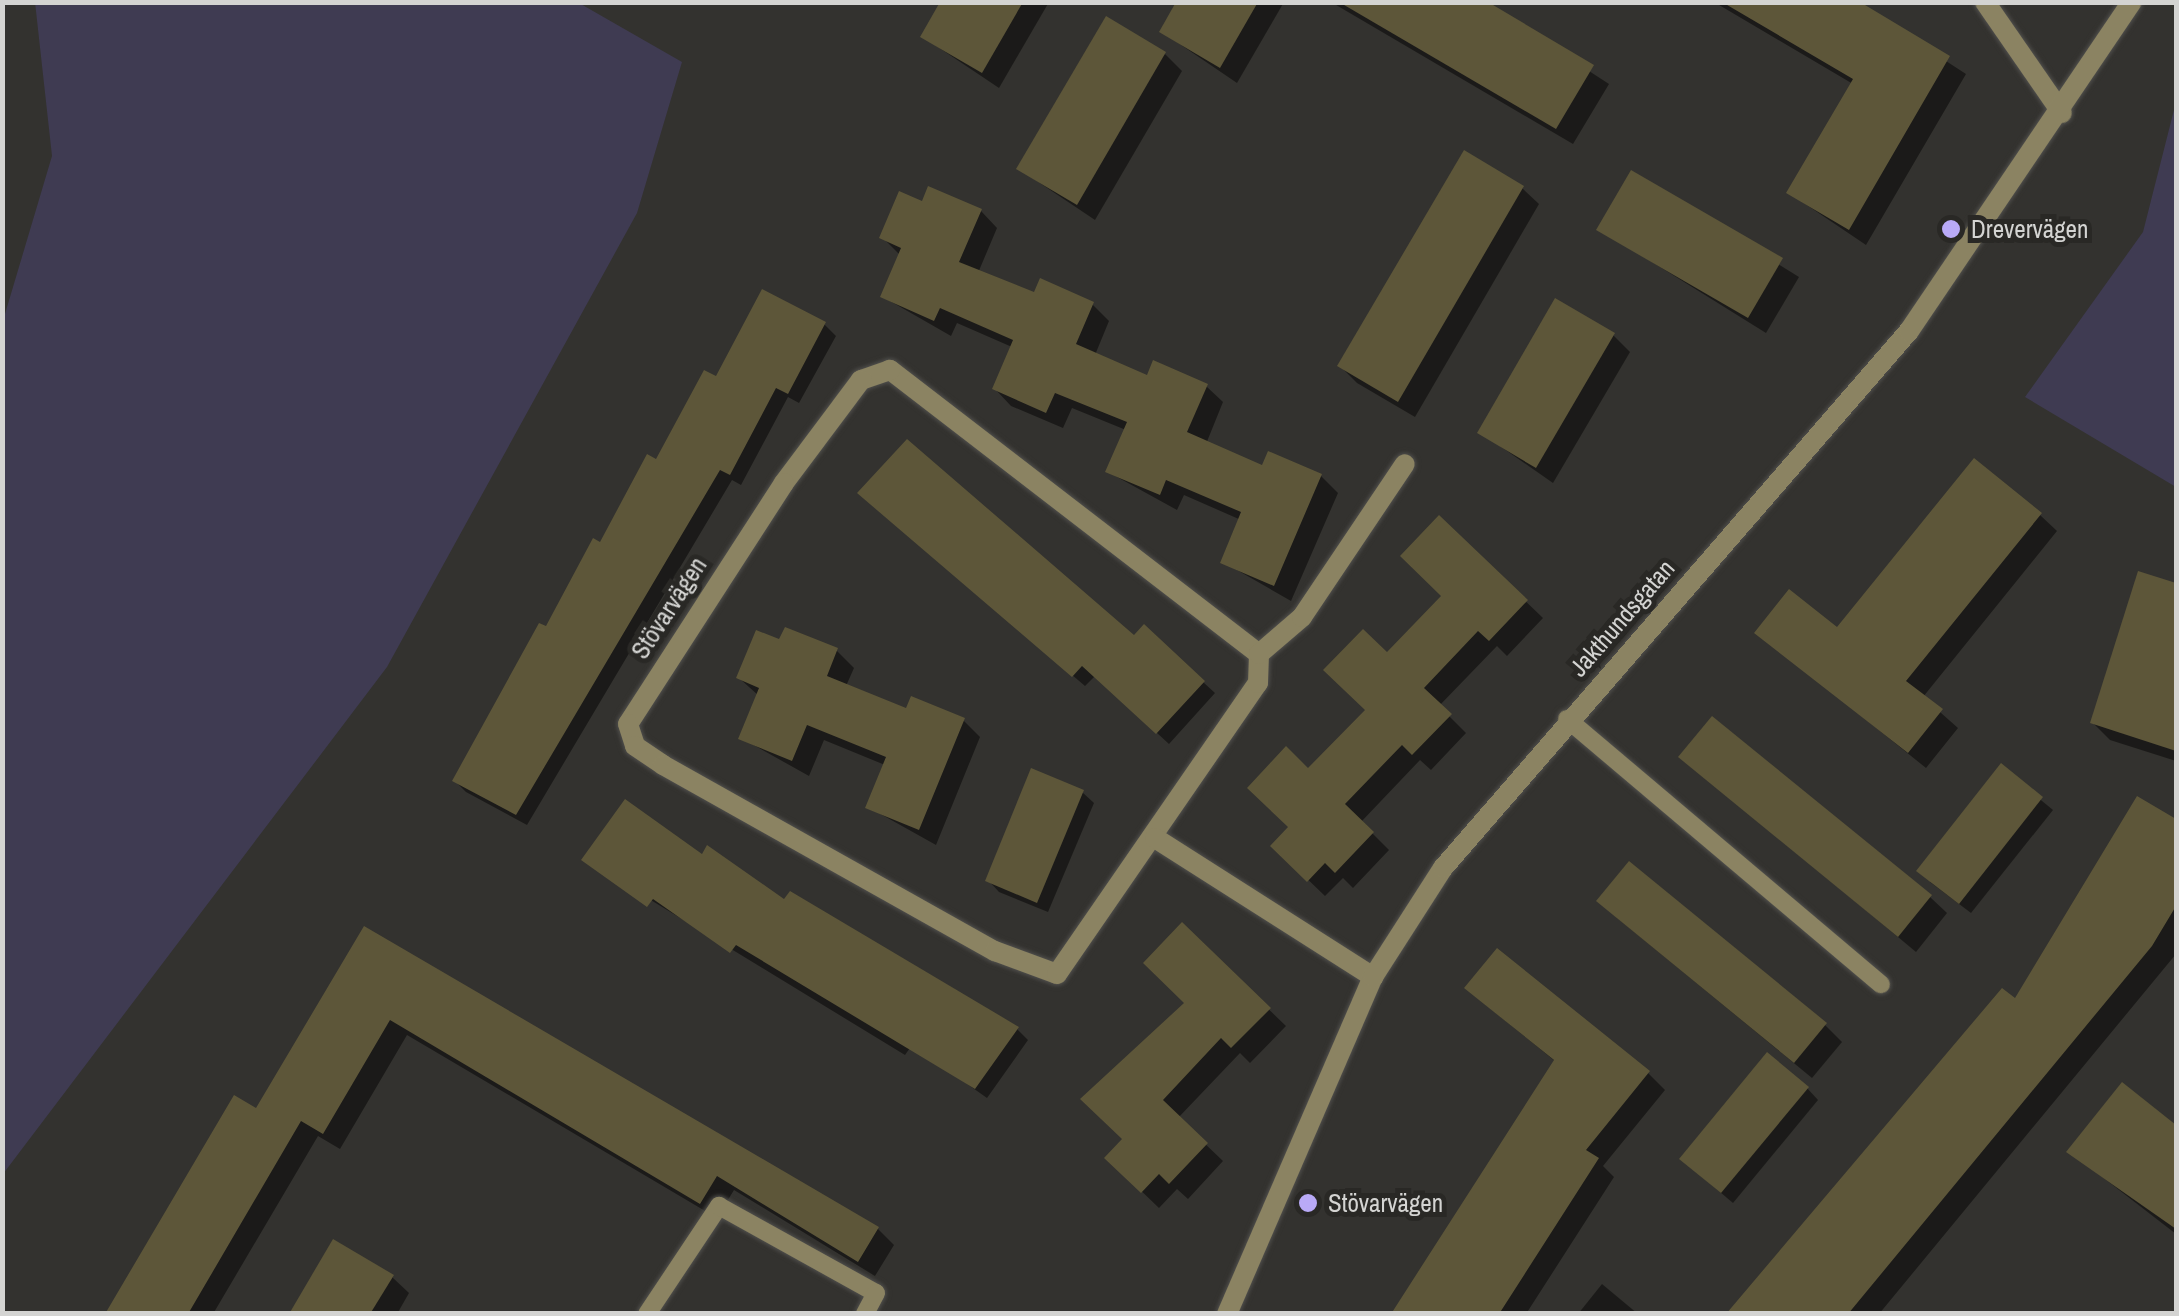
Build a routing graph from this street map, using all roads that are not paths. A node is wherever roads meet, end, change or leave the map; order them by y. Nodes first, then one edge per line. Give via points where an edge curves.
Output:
1 (1985, 2) edge
2 (2132, 2) edge
3 (2062, 114) junction
4 (1405, 464) dead end
5 (1259, 654) junction
6 (1566, 719) junction
7 (1155, 838) junction
8 (1373, 977) junction
9 (1881, 984) dead end
10 (647, 1314) edge
11 (865, 1314) edge
12 (1227, 1314) edge

1 - 3 street
2 - 3 street, Jakthundsgatan
3 - 6 street, Jakthundsgatan via 1908,331
4 - 5 street via 1302,618
5 - 7 street, Stövarvägen via 1258,683
5 - 7 street, Stövarvägen via 890,370 861,380 784,483 628,724 635,746 663,765 1028,968 1057,974
6 - 8 street, Jakthundsgatan via 1443,868
6 - 9 lane
7 - 8 street
8 - 12 street, Jakthundsgatan
10 - 11 lane via 719,1206 876,1293

